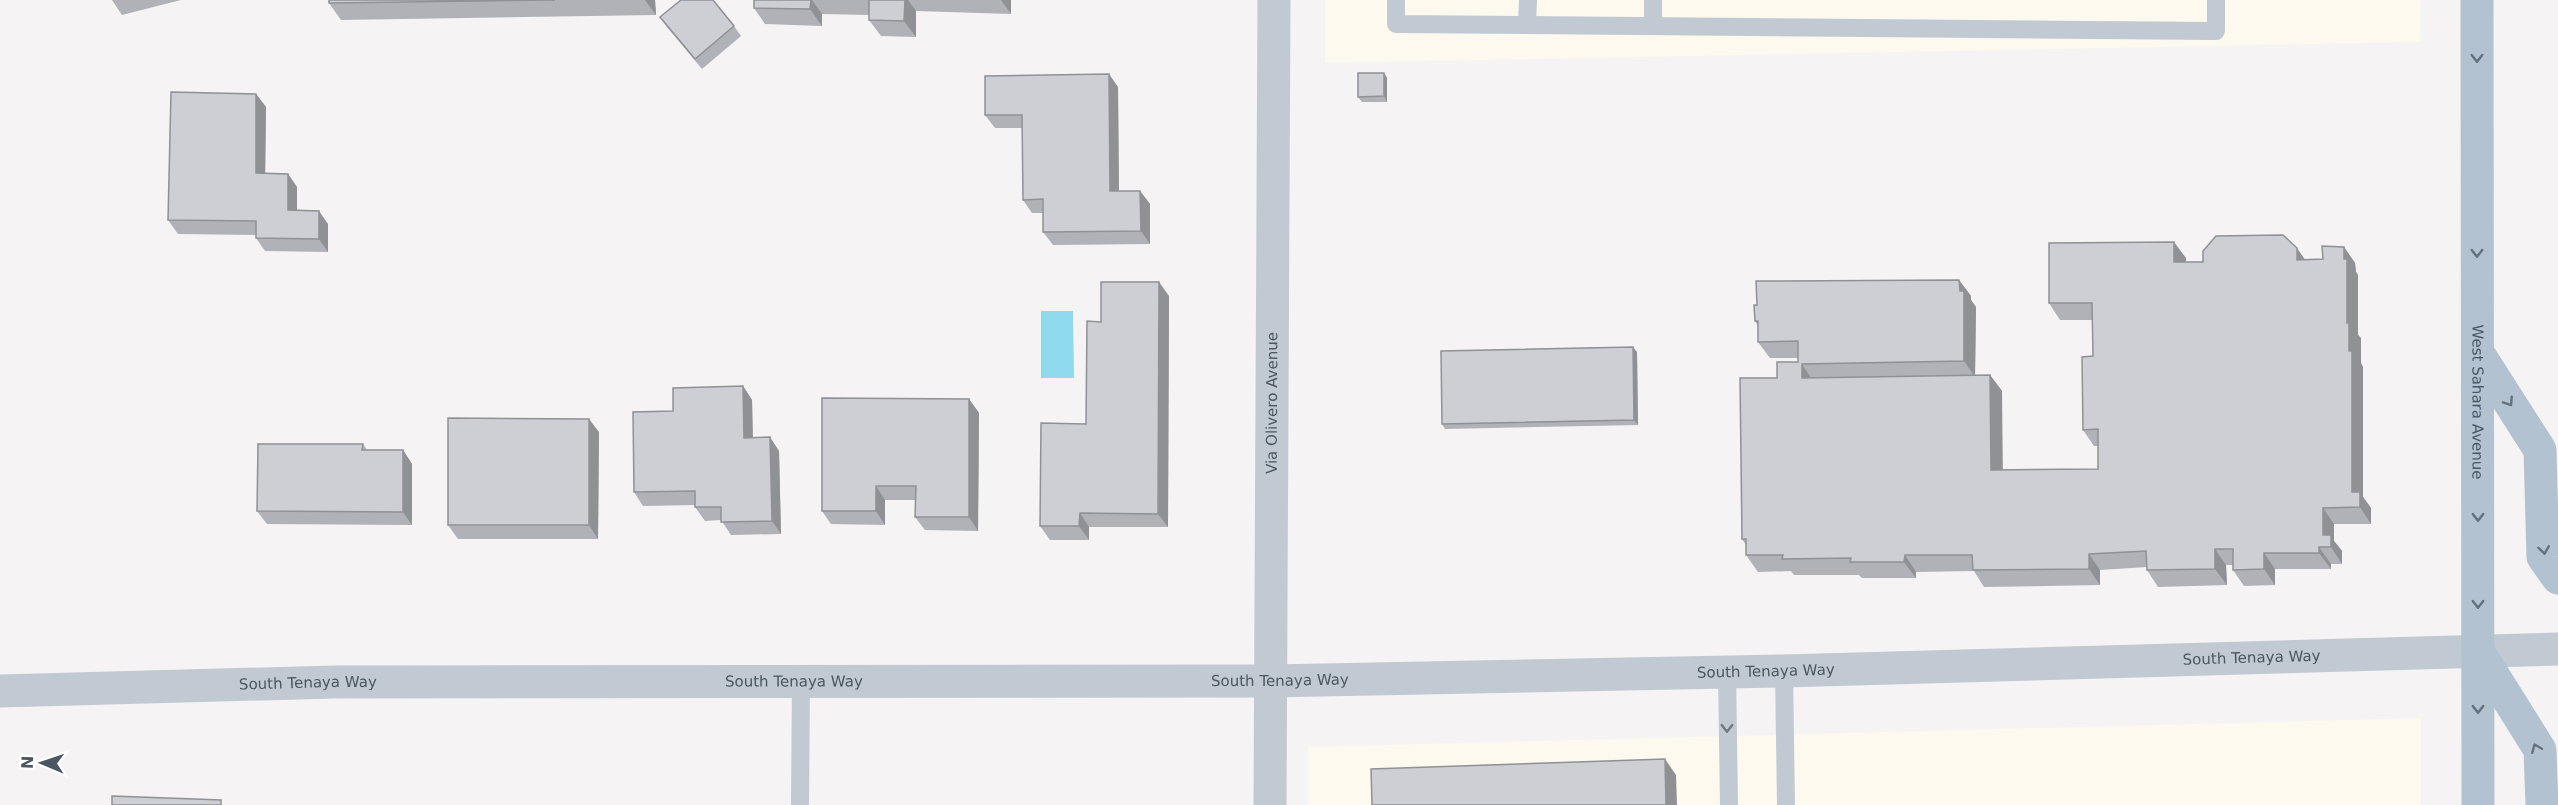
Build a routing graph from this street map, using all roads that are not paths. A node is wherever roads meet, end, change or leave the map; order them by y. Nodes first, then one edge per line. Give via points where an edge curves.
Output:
1 (1274, 0) edge
2 (1396, 0) edge
3 (1528, 0) edge
4 (1653, 0) edge
5 (2216, 0) edge
6 (2477, 0) edge
7 (1527, 25) junction
8 (1653, 26) junction
9 (2478, 353) junction
10 (2558, 578) edge
11 (2558, 649) edge
12 (2478, 651) junction
13 (1726, 670) junction
14 (1784, 671) junction
15 (801, 681) junction
16 (1271, 681) junction
17 (0, 691) edge
18 (800, 805) edge
19 (1270, 805) edge
20 (1729, 805) edge
21 (1786, 805) edge
22 (2478, 805) edge
23 (2542, 805) edge

1 - 16 street, Via Olivero Avenue
2 - 7 lane via 1396,24
3 - 7 lane
4 - 8 lane
5 - 8 lane via 2216,31
6 -> 9 main road, West Sahara Avenue
7 - 8 lane
9 -> 10 main road via 2540,450 2543,557
9 -> 12 main road, West Sahara Avenue
11 - 12 street, South Tenaya Way
12 - 14 street, South Tenaya Way
12 -> 22 main road, West Sahara Avenue
23 -> 12 main road via 2540,750
13 - 14 street, South Tenaya Way
13 - 16 street, South Tenaya Way
13 -> 20 lane
14 - 21 lane
15 - 16 street, South Tenaya Way
15 - 17 street, South Tenaya Way via 334,682
15 - 18 lane
16 - 19 street, Via Olivero Avenue

